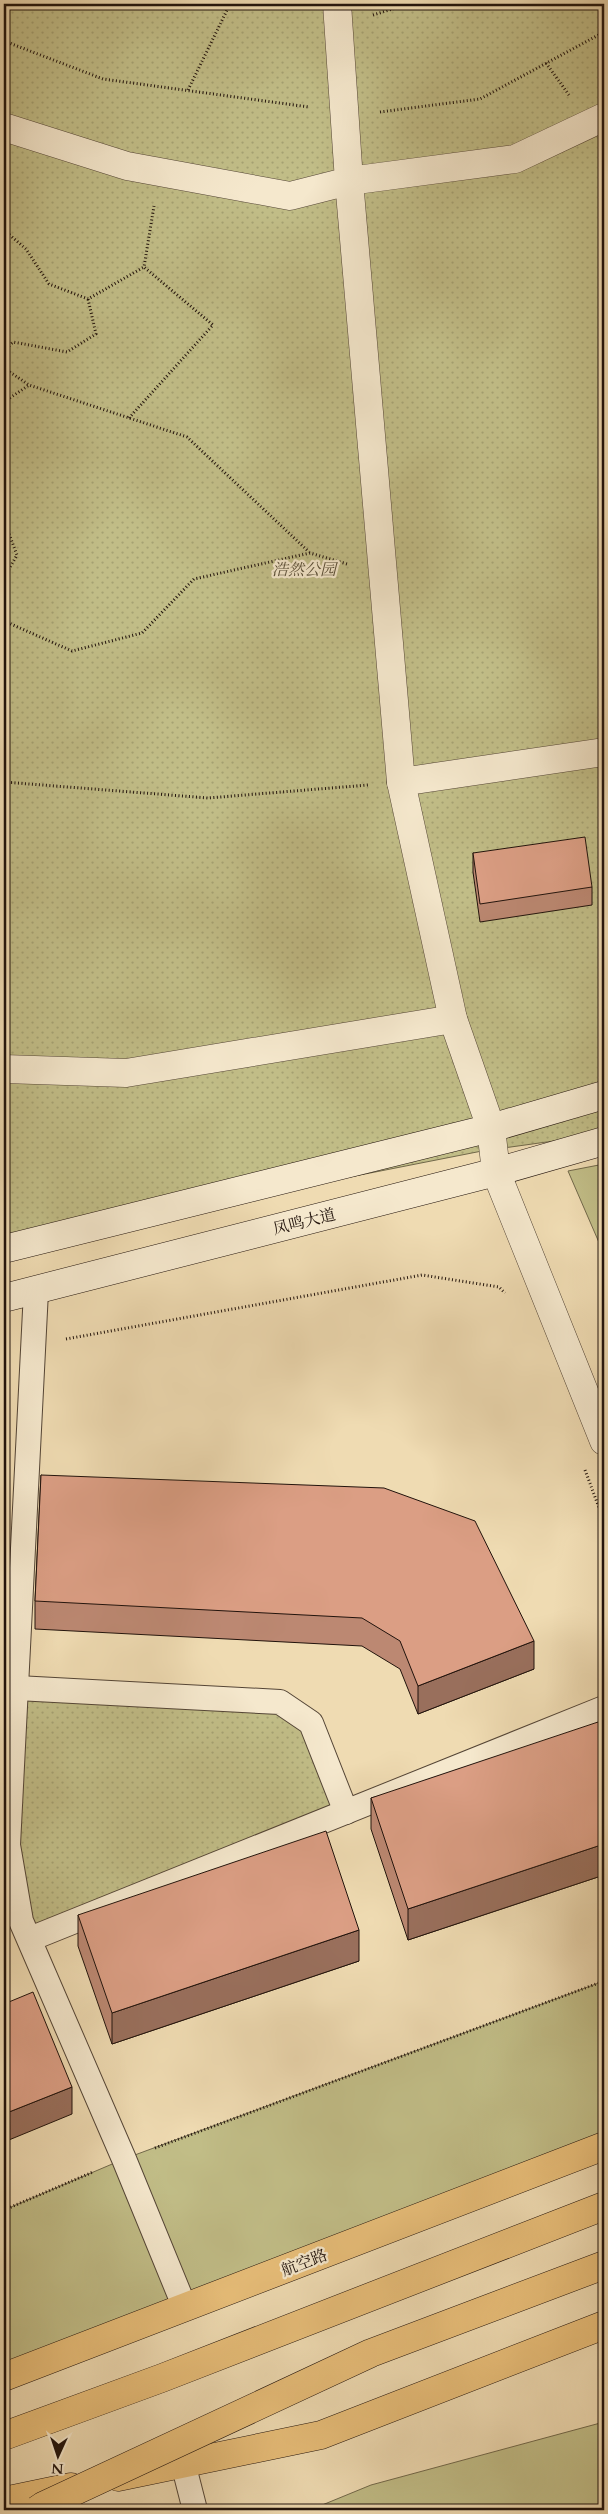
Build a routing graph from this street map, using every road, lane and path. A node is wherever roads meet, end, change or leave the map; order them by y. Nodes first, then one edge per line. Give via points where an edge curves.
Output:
1 (230, 4) edge
2 (337, 4) edge
3 (188, 90) dead end
4 (604, 116) edge
5 (4, 127) edge
6 (160, 172) junction
7 (349, 181) junction
8 (4, 230) edge
9 (144, 267) junction
10 (88, 299) junction
11 (4, 351) edge
12 (4, 368) edge
13 (29, 385) junction
14 (4, 402) edge
15 (129, 418) junction
16 (4, 522) edge
17 (310, 552) junction
18 (382, 576) junction
19 (4, 578) edge
20 (4, 621) edge
21 (604, 752) edge
22 (4, 782) edge
23 (401, 782) junction
24 (453, 1019) junction
25 (4, 1069) edge
26 (604, 1095) edge
27 (491, 1128) junction
28 (604, 1141) edge
29 (496, 1172) junction
30 (4, 1249) edge
31 (36, 1291) junction
32 (506, 1294) dead end
33 (4, 1298) edge
34 (34, 1345) junction
35 (604, 1441) edge
36 (584, 1467) dead end
37 (604, 1521) edge
38 (17, 1688) junction
39 (604, 1708) edge
40 (346, 1812) junction
41 (6, 1845) edge
42 (30, 1939) junction
43 (604, 1981) edge
44 (604, 2146) edge
45 (124, 2159) junction
46 (604, 2206) edge
47 (4, 2210) edge
48 (604, 2265) edge
49 (185, 2308) junction
50 (604, 2325) edge
51 (4, 2377) edge
52 (4, 2436) edge
53 (183, 2464) junction
54 (4, 2501) edge
55 (37, 2510) edge
56 (195, 2510) edge

1 - 3 path
2 - 7 street
4 - 7 street via 515,158
5 - 6 street via 127,166
6 - 7 street via 290,196
6 - 9 path
7 - 18 street
8 - 10 path via 26,249 49,284
9 - 10 path
9 - 15 path via 213,325
10 - 11 path via 96,334 67,352 13,342
12 - 13 path
13 - 14 path
13 - 15 path
15 - 17 path via 187,437
16 - 19 path via 17,554
17 - 18 path
17 - 20 path via 194,578 142,633 72,651
18 - 23 street
21 - 23 street
22 - 23 path via 208,798
23 - 24 street
24 - 25 street via 126,1072
24 - 27 street
26 - 27 street
27 - 29 street
27 - 30 street
28 - 29 street, 凤鸣大道
29 - 31 street, 凤鸣大道
29 - 35 street
31 - 33 street, 凤鸣大道
31 - 34 lane
32 - 34 path via 499,1287 422,1275
34 - 38 lane
36 - 37 path
38 - 40 lane via 280,1702 311,1723
38 - 41 lane
39 - 40 lane
40 - 42 lane
41 - 42 lane via 22,1921
42 - 45 lane
43 - 45 path
44 - 49 main road, 航空路
45 - 47 path
45 - 49 lane
46 - 52 main road
48 - 55 main road, bridge via 371,2353
49 - 51 main road, 航空路
50 - 53 main road via 321,2435
53 - 54 main road
53 - 56 lane

